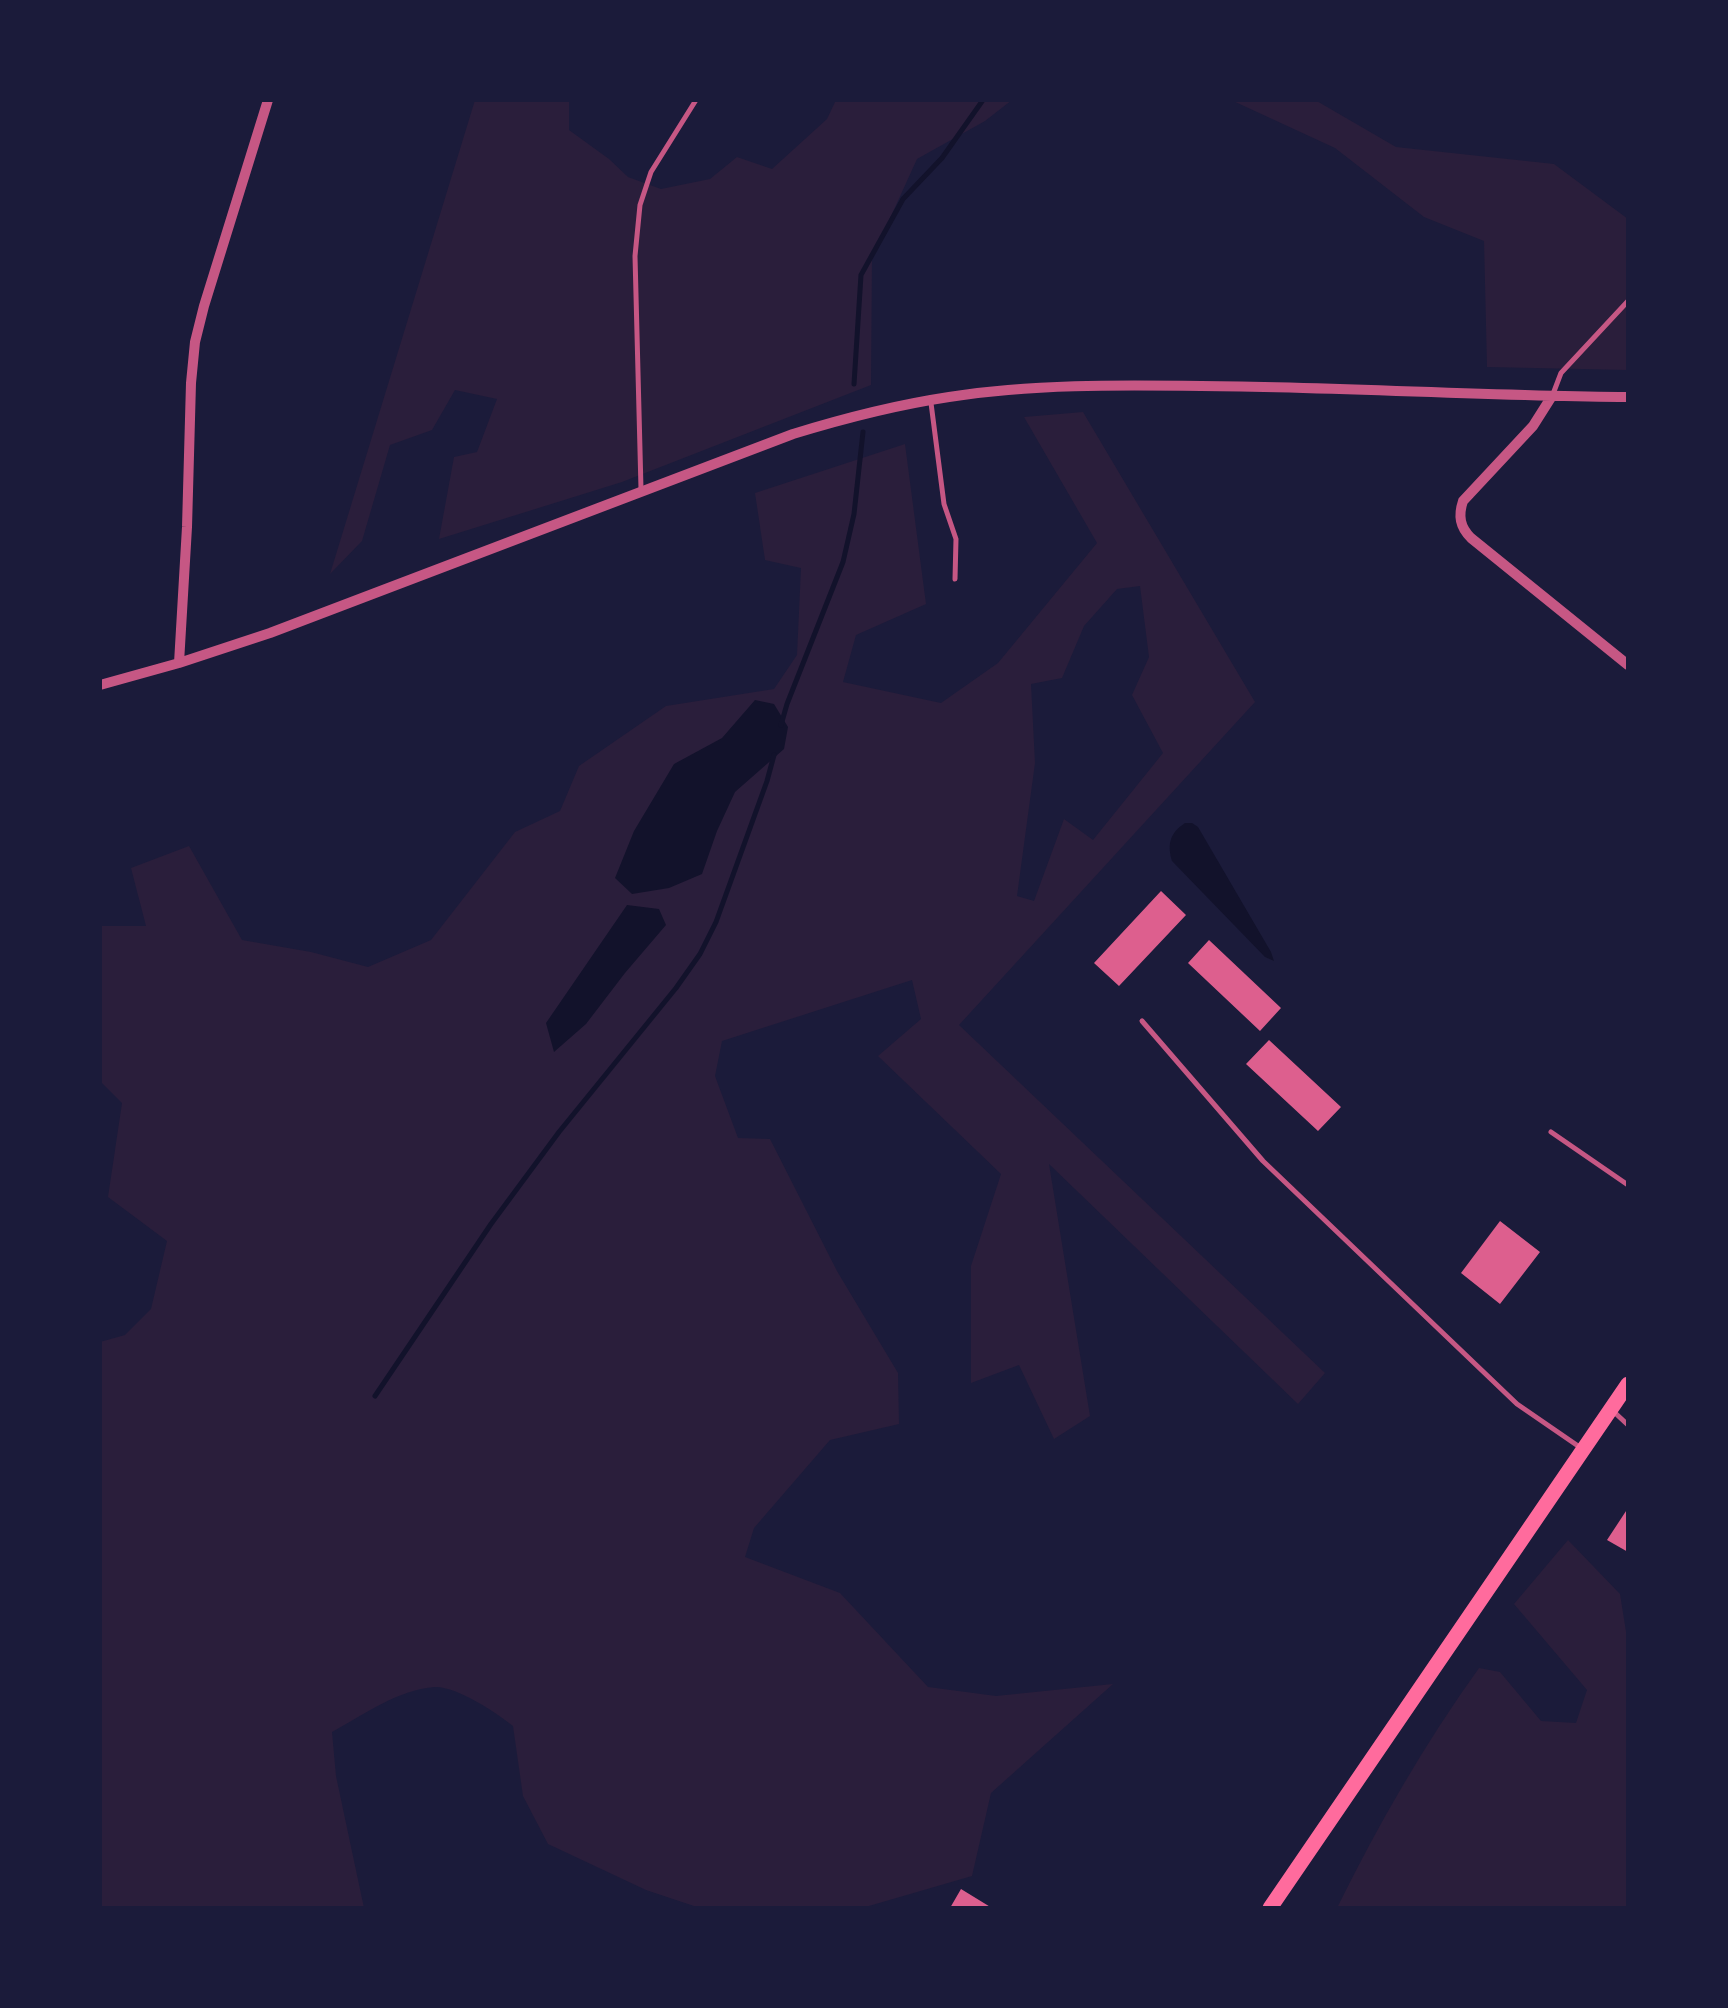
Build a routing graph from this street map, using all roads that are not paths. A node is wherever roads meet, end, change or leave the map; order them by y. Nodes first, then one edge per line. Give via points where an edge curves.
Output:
1 (268, 100) edge
2 (696, 100) edge
3 (1628, 302) edge
4 (1552, 396) junction
5 (1628, 397) edge
6 (930, 400) junction
7 (641, 492) junction
8 (955, 579) dead end
9 (179, 664) junction
10 (1628, 665) edge
11 (100, 685) edge
12 (1142, 1021) dead end
13 (1551, 1132) dead end
14 (1628, 1185) edge
15 (1628, 1384) edge
16 (1611, 1410) junction
17 (1628, 1425) edge
18 (1584, 1450) junction
19 (1270, 1908) edge

1 - 9 street via 196,342
2 - 7 lane via 651,172 640,205 635,272
3 - 4 lane via 1561,373
4 - 5 street
4 - 6 street via 1118,385
4 - 10 street via 1463,501 1462,526
6 - 7 street via 794,434
6 - 8 lane via 944,504 956,539
7 - 9 street
9 - 11 street
12 - 18 lane via 1263,1162 1517,1404
13 - 14 lane
15 - 16 main road
16 - 17 lane
16 - 18 main road
18 - 19 main road

